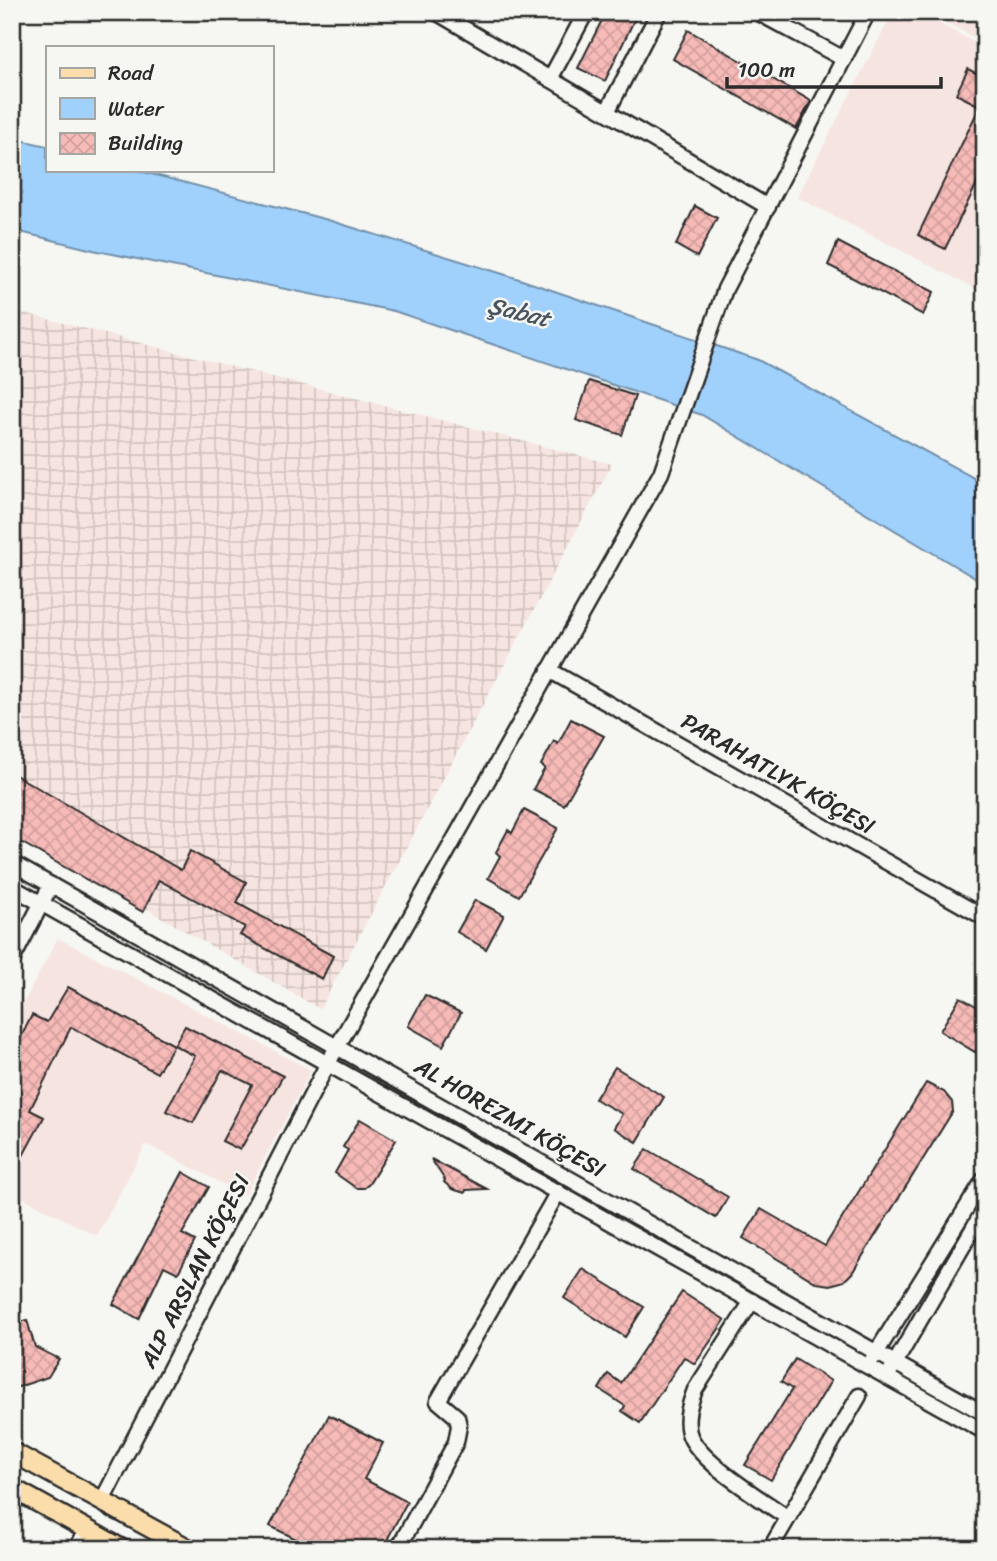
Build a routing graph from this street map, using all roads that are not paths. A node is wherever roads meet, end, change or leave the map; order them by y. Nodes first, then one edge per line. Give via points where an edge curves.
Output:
1 (436, 12) edge
2 (586, 12) edge
3 (659, 12) edge
4 (757, 12) edge
5 (868, 12) edge
6 (844, 60) junction
7 (550, 79) junction
8 (607, 112) junction
9 (768, 207) junction
10 (549, 670) junction
11 (12, 863) edge
12 (51, 885) junction
13 (12, 887) edge
14 (42, 904) junction
15 (985, 918) edge
16 (12, 960) edge
17 (337, 1047) junction
18 (328, 1063) junction
19 (985, 1178) edge
20 (558, 1192) junction
21 (985, 1208) edge
22 (752, 1301) junction
23 (877, 1352) junction
24 (894, 1363) junction
25 (868, 1366) junction
26 (888, 1377) junction
27 (859, 1396) dead end
28 (985, 1414) edge
29 (985, 1432) edge
30 (12, 1452) edge
31 (12, 1488) edge
32 (102, 1500) junction
33 (788, 1518) junction
34 (87, 1529) junction
35 (76, 1549) edge
36 (122, 1549) edge
37 (189, 1549) edge
38 (398, 1549) edge
39 (770, 1549) edge

1 - 7 street
2 - 7 street
3 - 8 street
4 - 6 street
5 - 6 street, ALP ARSLAN KÖÇESI
6 - 9 street, ALP ARSLAN KÖÇESI
7 - 8 street
8 - 9 street
9 - 10 street, ALP ARSLAN KÖÇESI via 725,289 661,473
10 - 15 street, PARAHATLYK KÖÇESI
10 - 17 street, ALP ARSLAN KÖÇESI
11 - 12 street, AL HOREZMI KÖÇESI
12 - 14 street
12 - 17 street, AL HOREZMI KÖÇESI
13 - 14 street, AL HOREZMI KÖÇESI
14 - 16 street
14 - 18 street, AL HOREZMI KÖÇESI
17 - 18 street, ALP ARSLAN KÖÇESI
17 - 23 street, AL HOREZMI KÖÇESI
18 - 20 street, AL HOREZMI KÖÇESI
18 - 32 street, ALP ARSLAN KÖÇESI
19 - 23 street
20 - 22 street, AL HOREZMI KÖÇESI
20 - 38 street via 438,1401 457,1417 456,1443
21 - 24 street
22 - 25 street, AL HOREZMI KÖÇESI
22 - 33 street via 695,1390 687,1424 696,1446 714,1465
23 - 24 street, AL HOREZMI KÖÇESI
23 - 25 street
24 - 26 street
24 - 28 street, AL HOREZMI KÖÇESI
25 - 26 street, AL HOREZMI KÖÇESI
26 - 29 street, AL HOREZMI KÖÇESI
27 - 33 street
30 - 32 main road
31 - 34 main road
32 - 37 main road
33 - 39 street
34 - 35 street
34 - 36 main road

